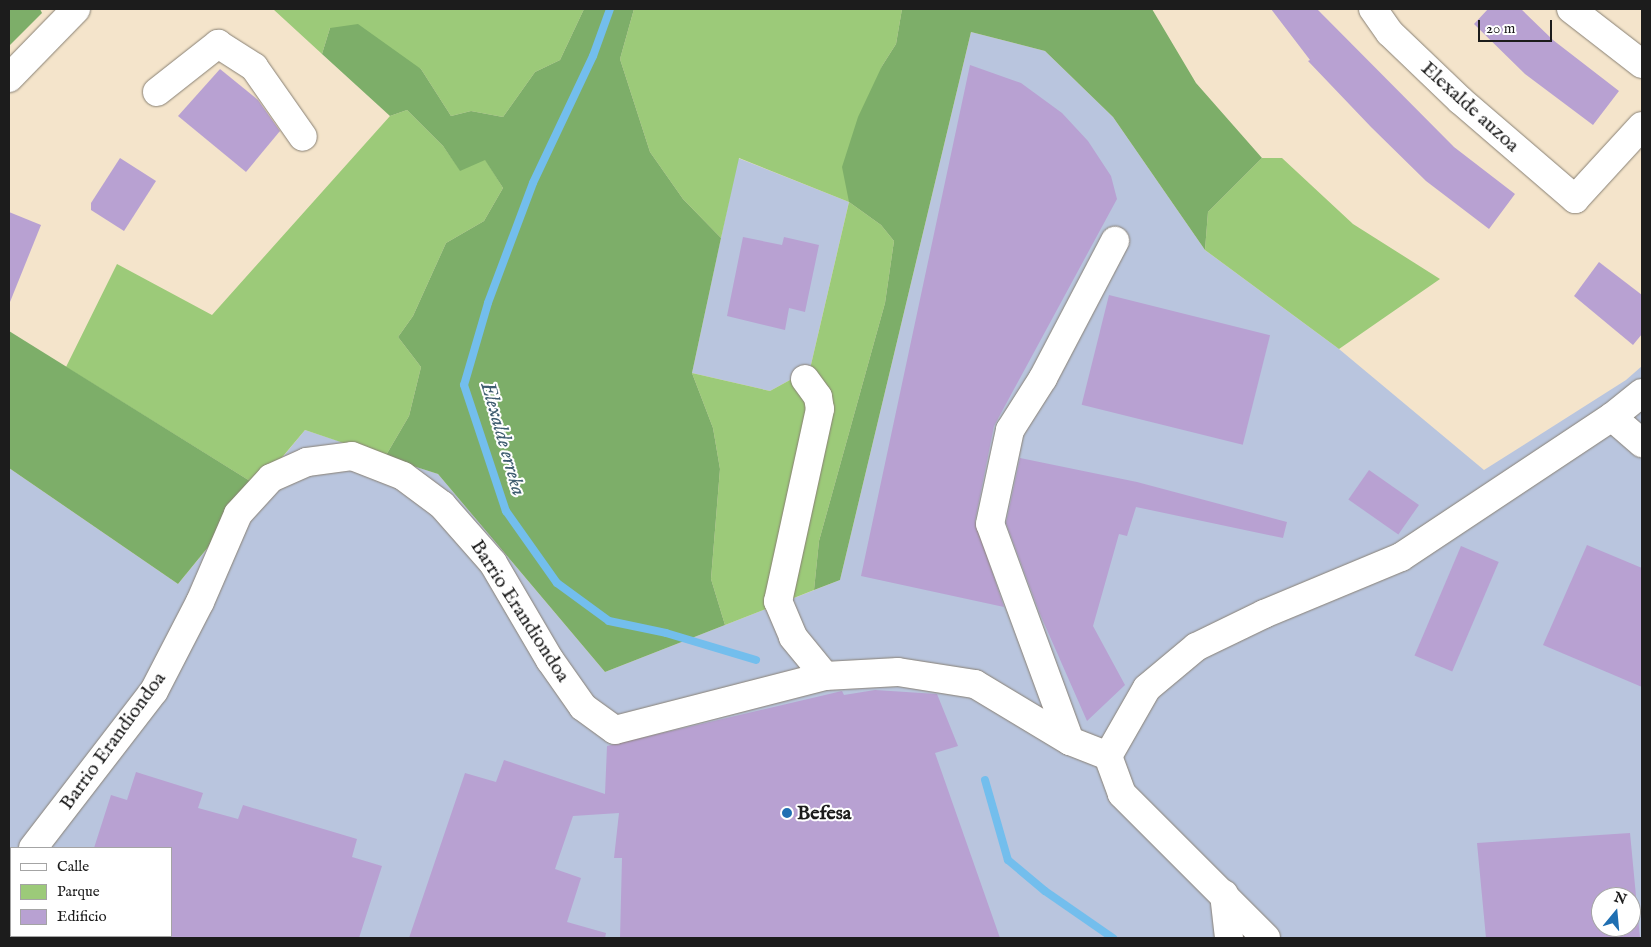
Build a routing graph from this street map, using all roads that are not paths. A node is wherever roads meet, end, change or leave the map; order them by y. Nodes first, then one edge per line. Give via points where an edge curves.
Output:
1 (76, 9) edge
2 (1373, 9) edge
3 (1571, 9) edge
4 (1642, 64) edge
5 (9, 78) edge
6 (157, 92) dead end
7 (1642, 126) edge
8 (303, 137) dead end
9 (1115, 241) dead end
10 (805, 379) dead end
11 (1642, 393) edge
12 (1612, 417) junction
13 (1642, 443) edge
14 (825, 676) junction
15 (1070, 741) junction
16 (1108, 756) junction
17 (34, 847) edge
18 (1224, 894) junction
19 (1229, 938) edge
20 (1266, 938) edge

1 - 5 street
2 - 7 street, Elexalde auzoa via 1390,33 1460,100 1575,199
3 - 4 street
6 - 8 street via 218,44 254,67
9 - 15 street via 1043,378 1010,430 990,524
10 - 14 street via 818,397 820,409 778,601 793,637
11 - 12 street
12 - 13 street
12 - 16 street via 1401,557 1264,614 1196,648 1147,688
14 - 15 street, Barrio Erandiondoa via 898,672 975,684
14 - 17 street, Barrio Erandiondoa via 615,730 584,707 550,660 493,563 442,505 403,476 352,456 307,462 271,478 238,514 200,602 154,691
15 - 16 street, Barrio Erandiondoa
16 - 18 street via 1122,794
18 - 19 street
18 - 20 street

